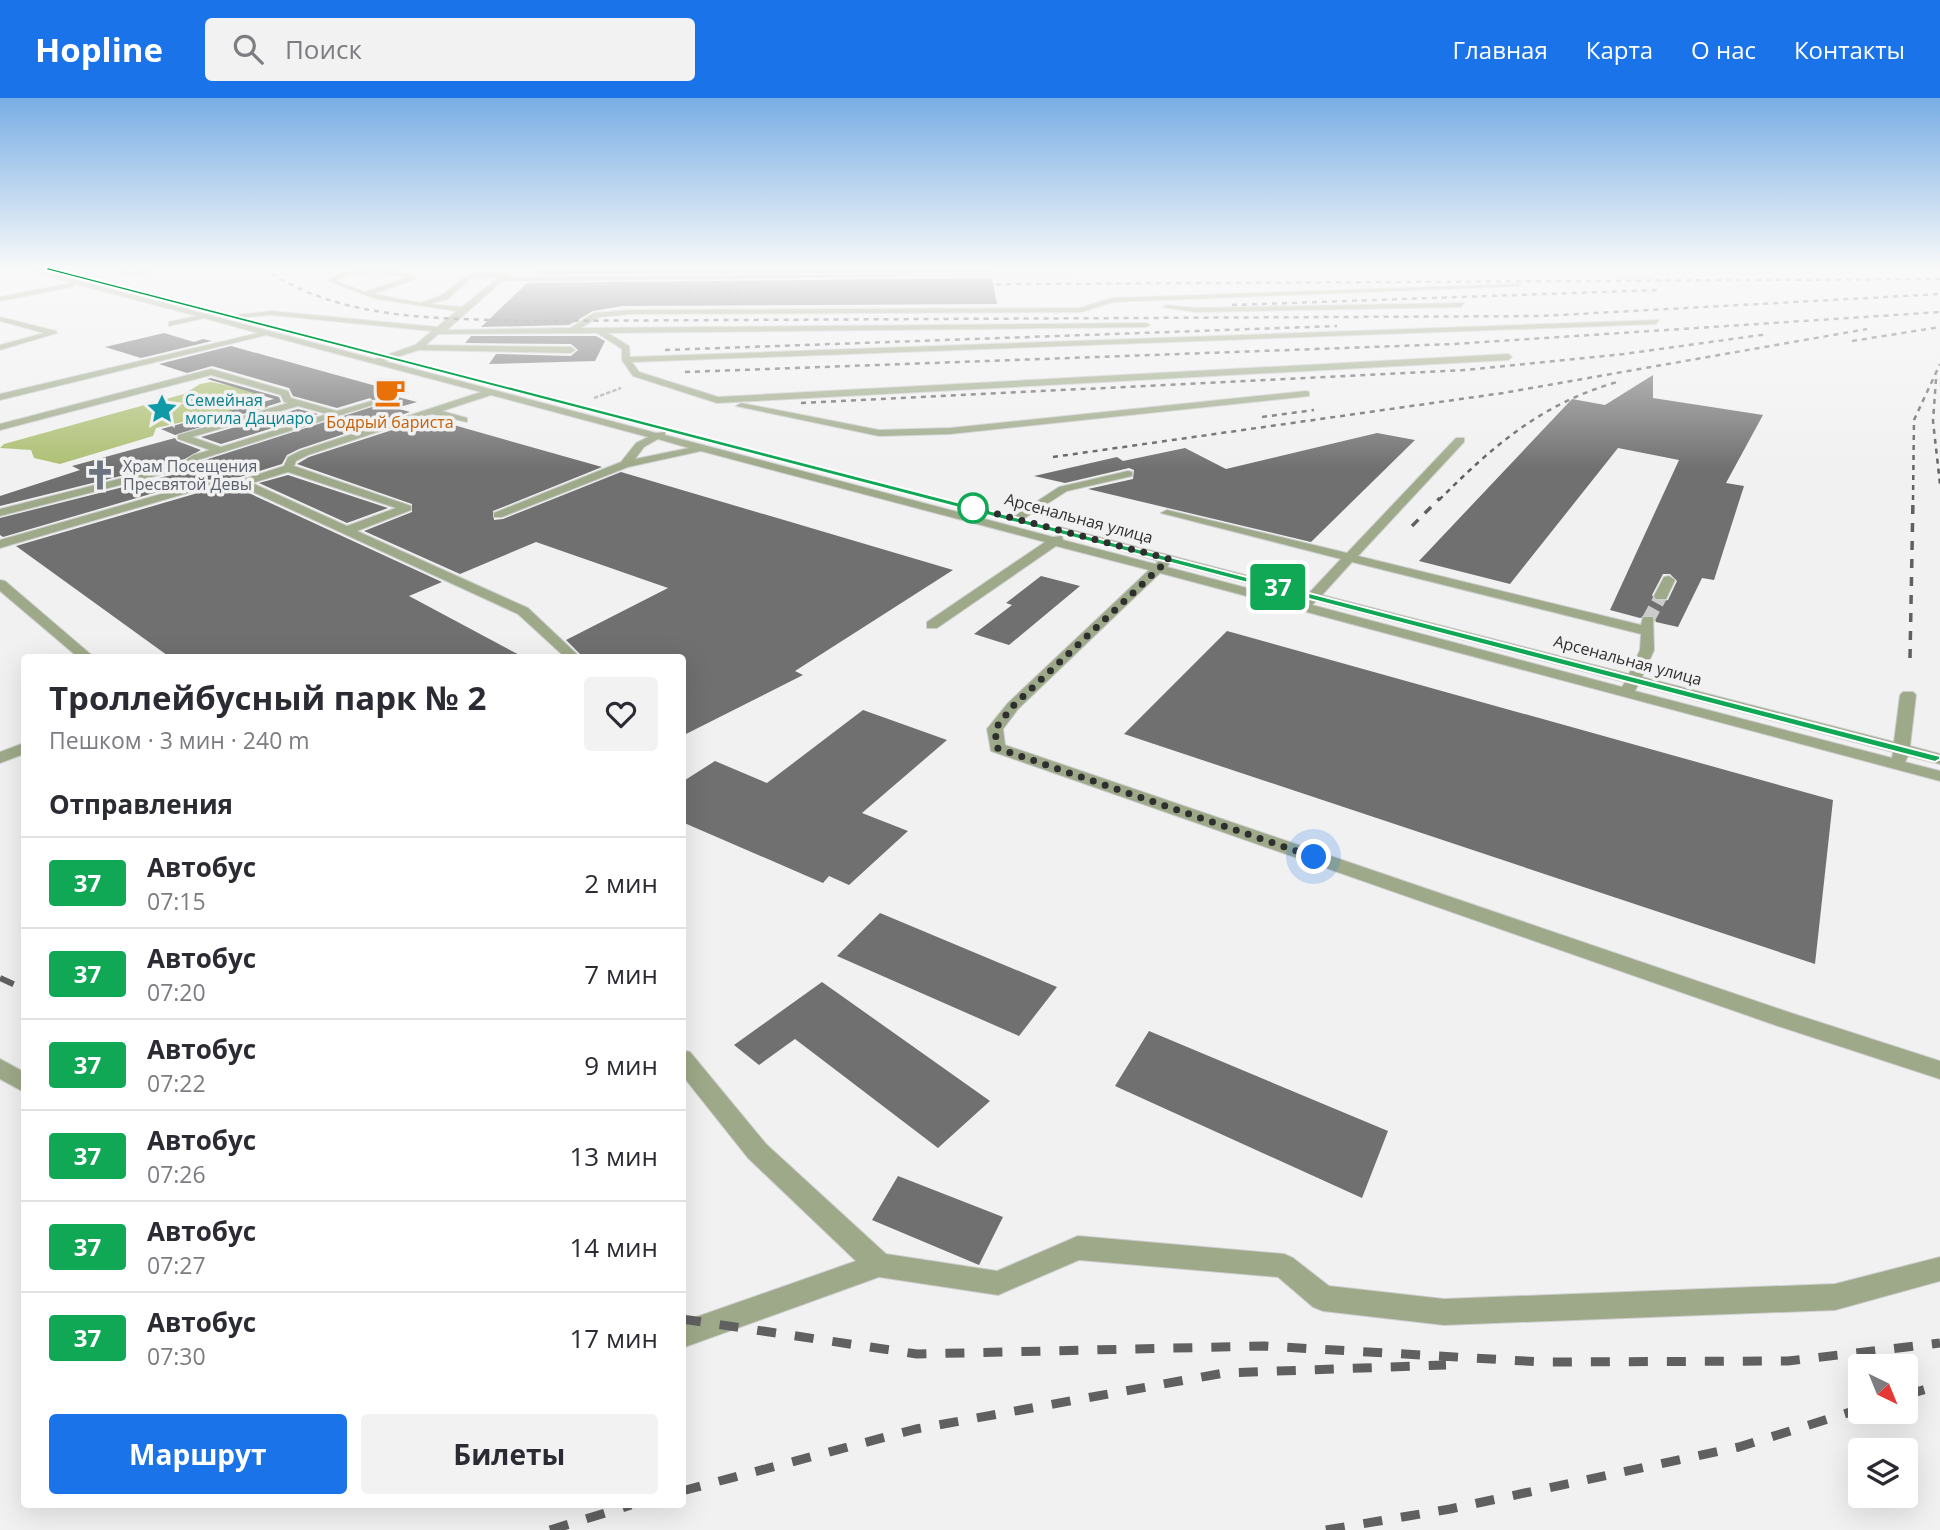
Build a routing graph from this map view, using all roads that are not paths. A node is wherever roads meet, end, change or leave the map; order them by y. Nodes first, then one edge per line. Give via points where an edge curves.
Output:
1 (47, 335) edge
2 (257, 335) edge
3 (272, 335) edge
4 (305, 335) edge
5 (435, 335) edge
6 (606, 335) edge
7 (1327, 335) edge
8 (418, 347) junction
9 (0, 348) edge
10 (571, 350) dead end
11 (390, 357) junction
12 (1508, 357) dead end
13 (626, 360) junction
14 (373, 362) junction
15 (506, 387) junction
16 (490, 393) junction
17 (1306, 394) dead end
18 (0, 397) edge
19 (717, 401) junction
20 (298, 402) junction
21 (372, 404) road end
22 (416, 407) dead end
23 (432, 412) junction
24 (337, 414) junction
25 (464, 421) dead end
26 (0, 427) edge
27 (671, 430) junction
28 (655, 436) junction
29 (1460, 440) dead end
30 (716, 442) junction
31 (701, 448) junction
32 (221, 450) junction
33 (625, 464) junction
34 (288, 468) junction
35 (1128, 474) dead end
36 (242, 483) junction
37 (0, 513) edge
38 (1167, 513) dead end
39 (498, 515) dead end
40 (1016, 519) junction
41 (345, 531) junction
42 (1067, 533) junction
43 (1054, 542) junction
44 (0, 544) edge
45 (1351, 558) junction
46 (1169, 559) junction
47 (1157, 569) junction
48 (1669, 580) dead end
49 (0, 584) edge
50 (1661, 596) tunnel mouth
51 (1308, 602) junction
52 (932, 625) dead end
53 (83, 654) edge
54 (570, 654) edge
55 (1630, 687) junction
56 (1908, 695) dead end
57 (21, 749) edge
58 (1901, 757) junction
59 (0, 758) edge
60 (1940, 759) edge
61 (1940, 776) edge
62 (686, 1063) edge
63 (0, 1068) edge
64 (1940, 1070) edge
65 (21, 1081) edge
66 (879, 1265) junction
67 (1940, 1269) edge
68 (686, 1334) edge

1 - 9 street
2 - 18 street
3 - 14 street, Арсенальная улица
4 - 11 street, Арсенальная улица
5 - 8 street
6 - 13 street via 626,348
7 - 13 street
8 - 10 street
8 - 11 street
11 - 14 street
11 - 15 street, Арсенальная улица
12 - 19 street
13 - 19 street via 636,374
14 - 16 street, Арсенальная улица
15 - 16 street
15 - 27 street, Арсенальная улица
16 - 23 street
16 - 28 street, Арсенальная улица
17 - 19 street via 950,431 879,433
20 - 24 street
20 - 26 street via 211,372
20 - 32 street via 182,437
21 - 24 street
22 - 23 street
23 - 25 street
23 - 34 street via 304,453 292,459
24 - 32 street
27 - 28 street
27 - 30 street, Арсенальная улица
28 - 31 street, Арсенальная улица
28 - 33 street via 640,445
29 - 45 street
30 - 31 street
30 - 40 street, Арсенальная улица
31 - 33 street
31 - 43 street, Арсенальная улица
32 - 37 street via 173,468
33 - 39 street
34 - 36 street
34 - 41 street via 407,508
35 - 40 street via 1063,489
36 - 41 street
36 - 44 street via 200,486
38 - 45 street
40 - 42 street, Арсенальная улица
41 - 54 street via 523,611
42 - 43 street
42 - 46 street, Арсенальная улица
43 - 47 street, Арсенальная улица
43 - 52 street
45 - 51 street
45 - 55 street via 1648,626 1647,650
46 - 47 street
46 - 51 street, Арсенальная улица
47 - 51 street, Арсенальная улица
47 - 64 street via 1013,706 995,729 997,748
48 - 50 street
49 - 53 street
51 - 55 street, Арсенальная улица
55 - 58 street, Арсенальная улица
56 - 58 street
57 - 59 street
58 - 60 street, Арсенальная улица
58 - 61 street, Арсенальная улица
62 - 66 street via 757,1151
63 - 65 street
66 - 67 street via 998,1283 1078,1248 1092,1249 1284,1266 1323,1298 1444,1312 1835,1297
66 - 68 street

